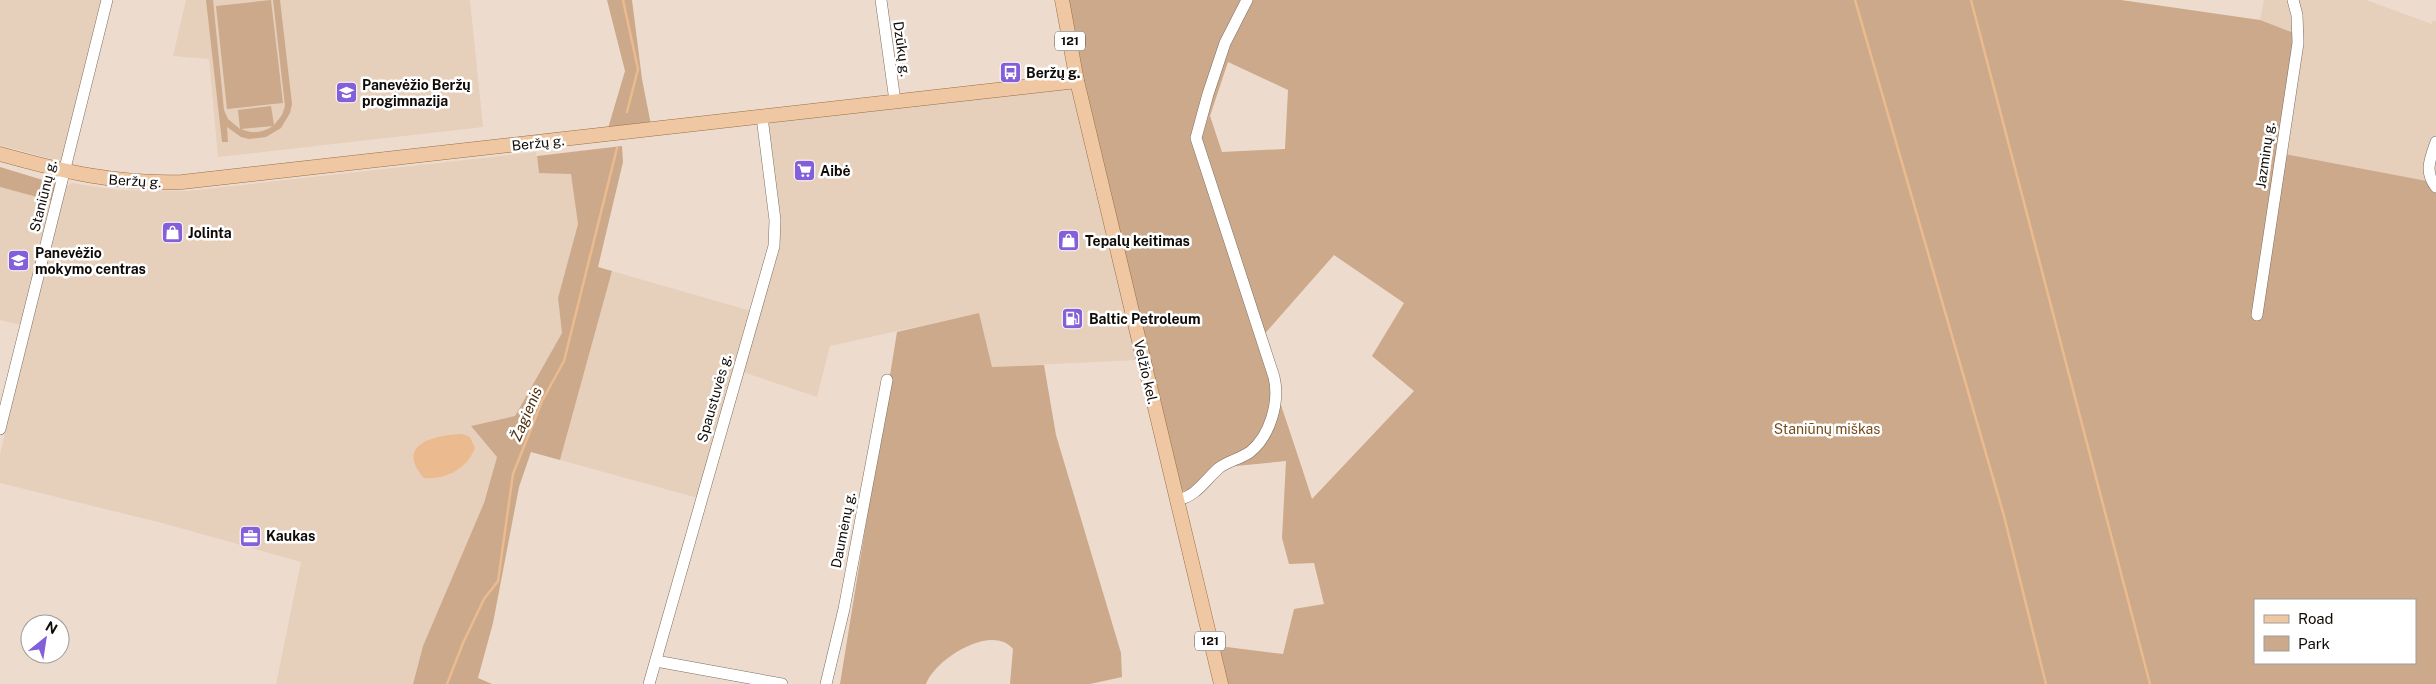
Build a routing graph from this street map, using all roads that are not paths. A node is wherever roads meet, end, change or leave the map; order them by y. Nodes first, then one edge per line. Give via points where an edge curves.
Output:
1 (107, 0) edge
2 (881, 0) edge
3 (1062, 0) edge
4 (1247, 0) edge
5 (2293, 0) edge
6 (1077, 81) junction
7 (895, 101) junction
8 (762, 117) junction
9 (2436, 142) edge
10 (0, 154) edge
11 (65, 172) junction
12 (2436, 187) edge
13 (2257, 315) dead end
14 (887, 380) dead end
15 (0, 429) edge
16 (1177, 500) junction
17 (656, 660) junction
18 (650, 684) edge
19 (782, 684) edge
20 (826, 684) edge
21 (1221, 684) edge

1 - 11 street, Staniūnų g.
2 - 7 street, Dzūkų g.
3 - 6 main road, Velžio kel. / 121
4 - 16 street via 1225,43 1196,138 1274,378 1277,396 1265,432 1250,451 1224,464 1195,493
5 - 13 street, Jazminų g. via 2298,43
6 - 7 main road, Beržų g.
6 - 16 main road, Velžio kel. / 121
7 - 8 main road, Beržų g.
8 - 11 main road, Beržų g. via 182,182 117,181
8 - 17 street, Spaustuvės g. via 775,220 774,246
9 - 12 street via 2428,172
10 - 11 main road, Beržų g.
11 - 15 street, Staniūnų g.
14 - 20 street, Daumėnų g. via 844,609
16 - 21 main road, Velžio kel. / 121
17 - 18 street, Spaustuvės g.
17 - 19 street

